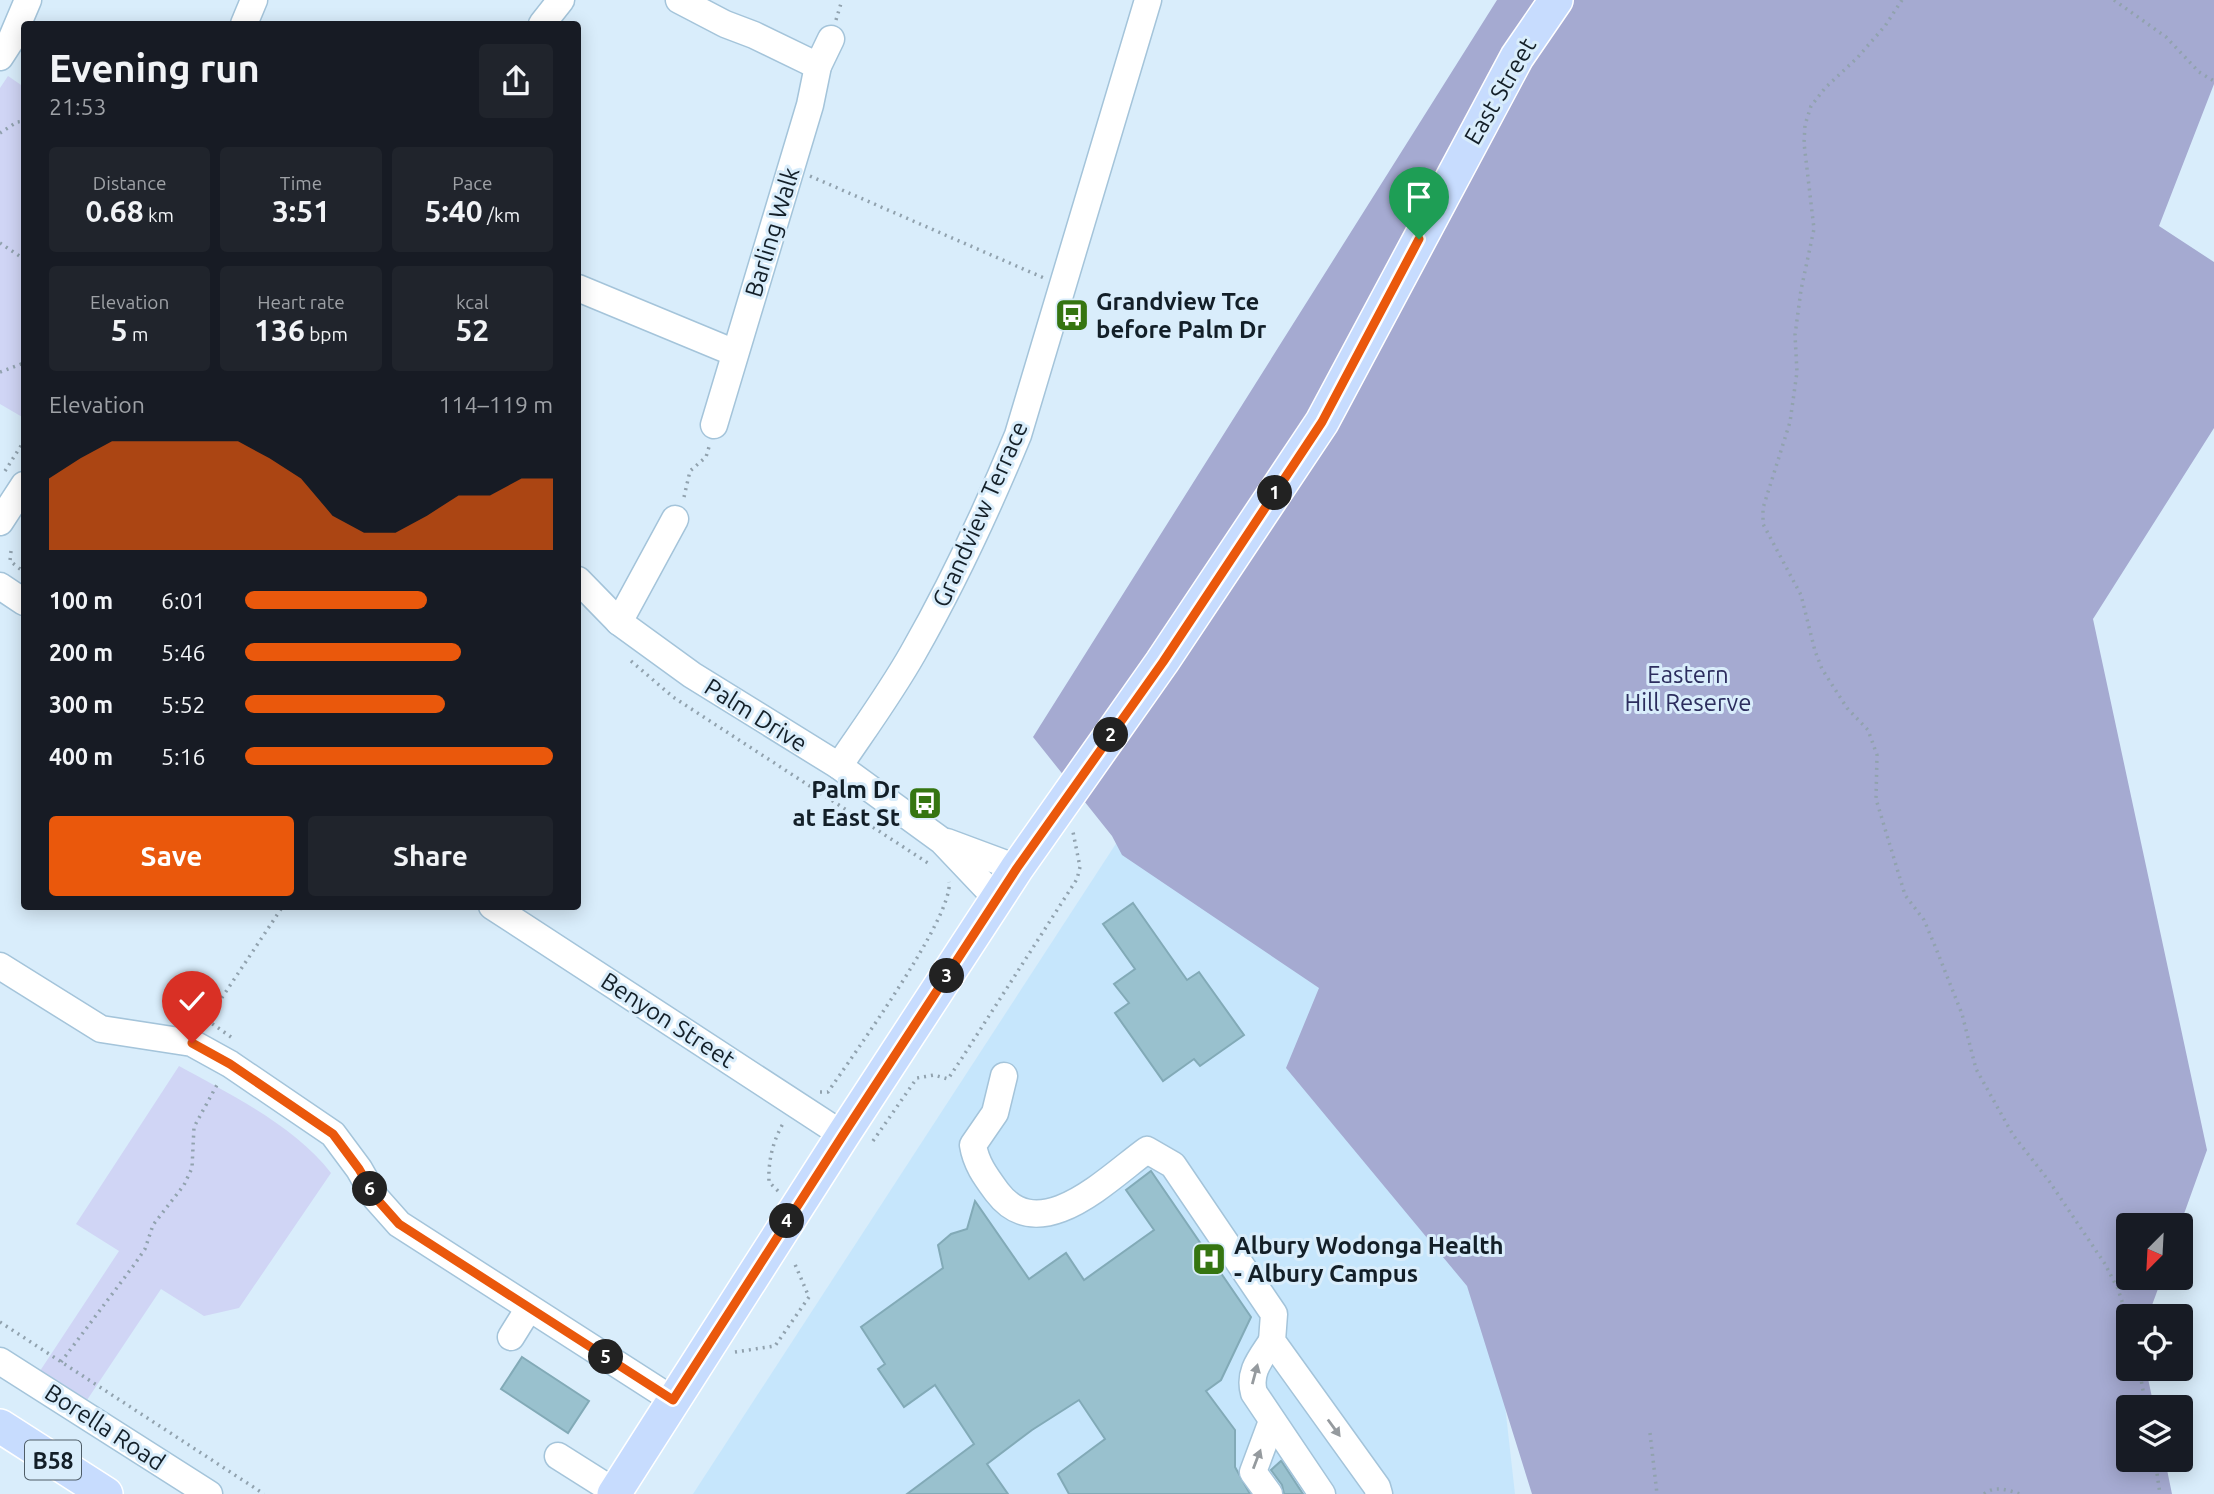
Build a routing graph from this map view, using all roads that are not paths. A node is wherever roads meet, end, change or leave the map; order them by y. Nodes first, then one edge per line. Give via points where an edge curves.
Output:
1 (28, 0) edge
2 (254, 0) edge
3 (561, 0) edge
4 (679, 0) edge
5 (1148, 0) edge
6 (1556, 0) edge
7 (21, 21) edge
8 (21, 21) edge
9 (245, 21) edge
10 (544, 21) edge
11 (831, 39) dead end
12 (12, 49) edge
13 (818, 66) junction
14 (581, 289) edge
15 (735, 353) junction
16 (714, 425) road end
17 (21, 490) edge
18 (675, 519) road end
19 (0, 522) edge
20 (581, 583) edge
21 (0, 586) edge
22 (21, 600) edge
23 (619, 622) junction
24 (839, 766) junction
25 (942, 841) junction
26 (1017, 868) junction
27 (997, 899) junction
28 (498, 910) edge
29 (0, 965) edge
30 (1004, 1076) dead end
31 (843, 1135) junction
32 (529, 1308) junction
33 (511, 1337) dead end
34 (1276, 1347) junction
35 (0, 1361) edge
36 (673, 1400) junction
37 (1272, 1421) junction
38 (2, 1429) edge
39 (558, 1456) dead end
40 (614, 1493) edge
41 (106, 1494) edge
42 (209, 1494) edge
43 (1269, 1494) edge
44 (1322, 1494) edge
45 (1378, 1494) edge

1 - 8 street
2 - 9 street
3 - 10 street
4 - 13 street
5 - 24 street, Grandview Terrace via 1018,435 942,601
6 - 26 main road, East Street via 1517,57 1322,422 1163,662
7 - 12 street
11 - 13 street, Barling Walk
13 - 15 street, Barling Walk
14 - 15 street
15 - 16 street, Barling Walk
17 - 19 street
18 - 23 street
20 - 23 street, Palm Drive
21 - 22 street
23 - 24 street, Palm Drive via 692,675
24 - 25 street, Palm Drive
25 - 26 street, Palm Drive
25 - 27 street, Palm Drive
26 - 27 main road, East Street
27 - 31 main road, East Street
28 - 31 street, Benyon Street
29 - 32 street via 101,1029 192,1043 230,1064 333,1134 399,1224
30 - 34 street via 995,1113 973,1145 984,1175 1003,1200 1022,1213 1065,1209 1147,1150 1173,1165 1274,1314
31 - 36 main road, East Street
32 - 33 street
32 - 36 street
37 -> 34 street via 1251,1383 1254,1369
34 -> 45 street
35 - 42 street, Borella Road
36 - 40 main road, East Street
43 -> 37 street via 1252,1472
37 - 44 street
38 - 41 main road, B58
39 - 40 street

